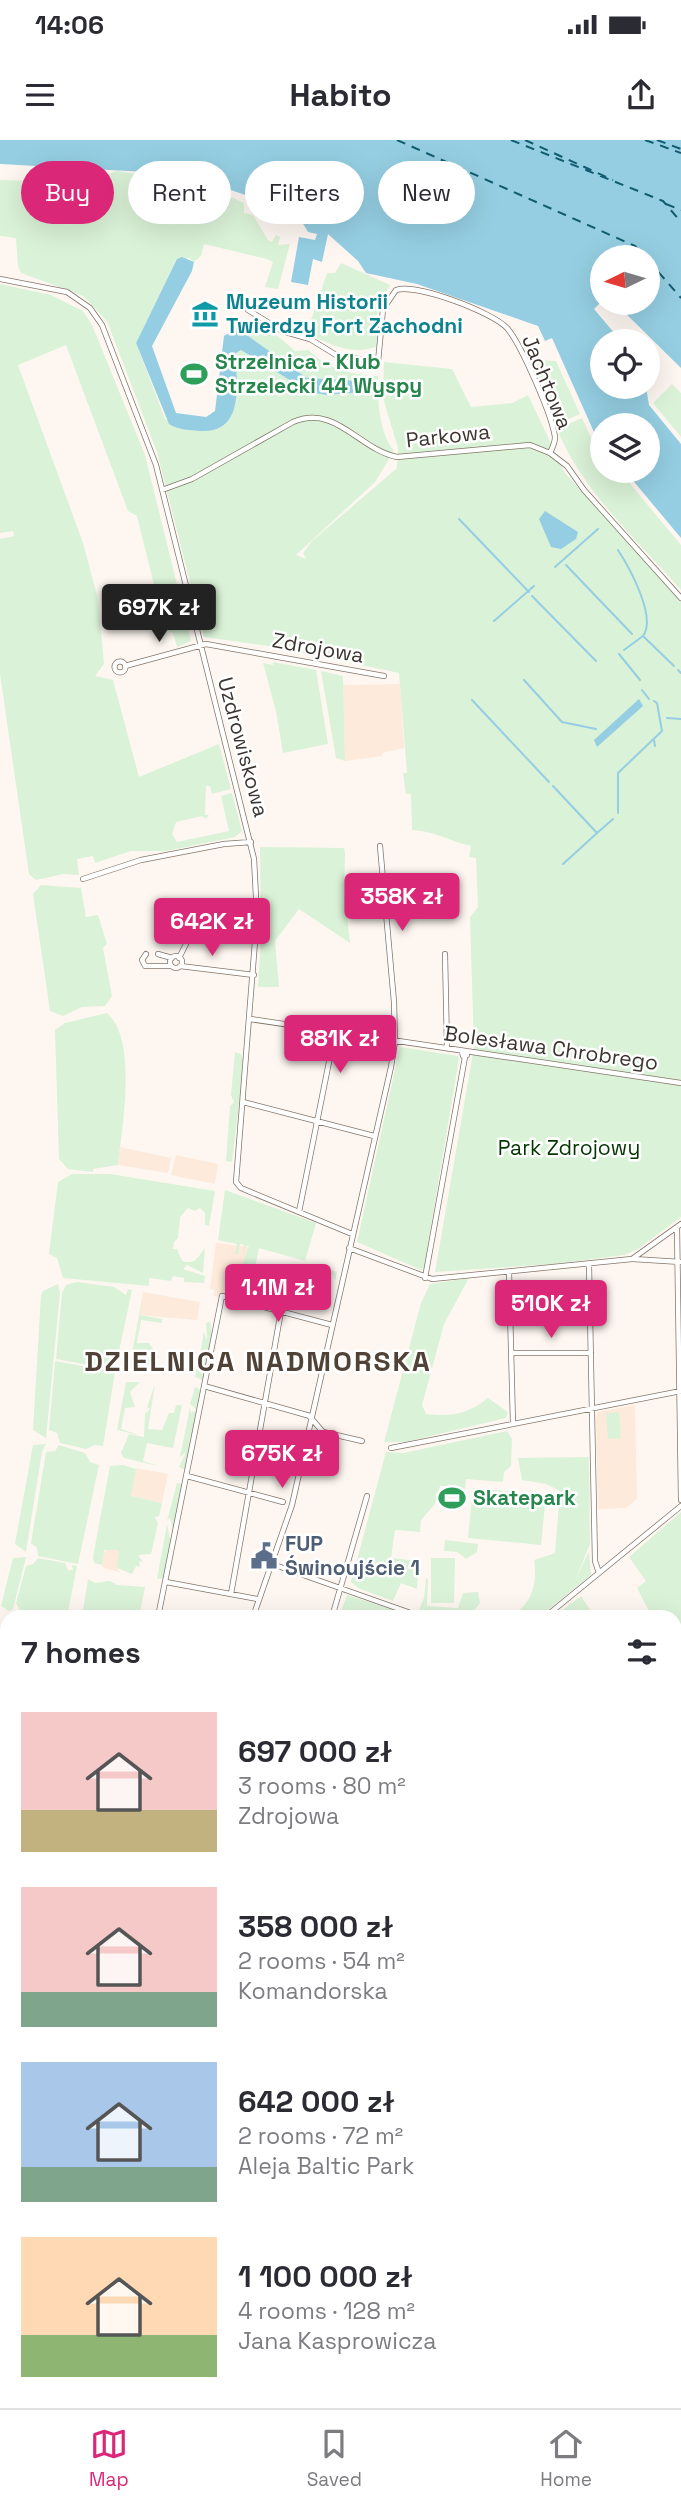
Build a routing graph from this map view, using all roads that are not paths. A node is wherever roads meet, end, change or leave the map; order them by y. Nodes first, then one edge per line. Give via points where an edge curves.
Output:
1 (0, 279) edge
2 (248, 310) dead end
3 (553, 454) junction
4 (162, 490) junction
5 (681, 598) edge
6 (201, 646) junction
7 (125, 666) dead end
8 (384, 676) dead end
9 (251, 842) junction
10 (380, 846) dead end
11 (83, 879) dead end
12 (184, 910) dead end
13 (146, 954) dead end
14 (158, 954) dead end
15 (445, 954) dead end
16 (172, 958) junction
17 (179, 958) junction
18 (171, 966) junction
19 (180, 966) junction
20 (254, 975) junction
21 (250, 1019) junction
22 (335, 1032) junction
23 (395, 1041) junction
24 (447, 1048) junction
25 (463, 1053) junction
26 (681, 1083) edge
27 (243, 1102) junction
28 (318, 1121) junction
29 (374, 1136) junction
30 (299, 1212) junction
31 (679, 1225) edge
32 (352, 1234) junction
33 (349, 1248) junction
34 (632, 1259) junction
35 (679, 1262) edge
36 (589, 1265) junction
37 (509, 1272) junction
38 (425, 1278) junction
39 (281, 1311) junction
40 (332, 1325) junction
41 (511, 1353) junction
42 (591, 1353) junction
43 (204, 1386) junction
44 (680, 1391) edge
45 (265, 1402) junction
46 (592, 1408) junction
47 (310, 1416) junction
48 (513, 1424) junction
49 (362, 1441) dead end
50 (391, 1448) dead end
51 (187, 1476) junction
52 (249, 1494) junction
53 (367, 1496) dead end
54 (681, 1500) edge
55 (283, 1502) dead end
56 (681, 1506) edge
57 (272, 1564) junction
58 (599, 1573) junction
59 (166, 1582) junction
60 (343, 1587) junction
61 (231, 1594) junction
62 (257, 1599) junction
63 (160, 1610) edge
64 (255, 1610) edge
65 (335, 1610) edge
66 (404, 1610) edge
67 (554, 1610) edge

1 - 4 street, Uzdrowiskowa via 67,292 95,313 144,432
2 - 3 street, Jachtowa via 336,355 378,362 383,309 396,290 413,289 489,316 507,328 518,344 552,429
3 - 4 street, Parkowa via 509,445 397,457 378,451 336,422 310,417
3 - 5 street, Jachtowa
4 - 6 street, Uzdrowiskowa
6 - 7 street, Zdrojowa
6 - 8 street, Zdrojowa
6 - 9 street, Uzdrowiskowa
9 - 11 street via 141,860
9 - 20 street, Uzdrowiskowa via 257,879
10 - 23 street
12 - 17 street via 186,944
13 - 18 street via 145,966
14 - 16 street
15 - 24 street
16 - 17 street
16 - 18 street
17 - 19 street
18 - 19 street
19 - 20 street
20 - 21 street, Uzdrowiskowa
21 - 22 street, Bolesława Chrobrego
21 - 27 street, Uzdrowiskowa
22 - 23 street, Bolesława Chrobrego
22 - 28 street
23 - 24 street, Bolesława Chrobrego
23 - 29 street
24 - 25 street, Bolesława Chrobrego
25 - 26 street, Bolesława Chrobrego
25 - 38 street
27 - 28 street
27 - 30 street, Uzdrowiskowa via 236,1182
28 - 29 street
28 - 30 street
29 - 32 street
30 - 32 street
31 - 34 street
31 - 35 street
32 - 33 street
33 - 38 street
33 - 40 street
34 - 35 street
34 - 36 street
35 - 44 street
36 - 37 street
36 - 42 street
37 - 38 street
37 - 41 street
39 - 40 street
39 - 43 street via 222,1296
39 - 45 street
40 - 47 street
41 - 42 street
41 - 48 street
42 - 46 street
43 - 45 street
43 - 51 street
44 - 46 street
44 - 54 street
45 - 47 street
45 - 52 street
46 - 48 street
46 - 58 street
47 - 49 street via 319,1430
47 - 57 street via 292,1505
48 - 50 street
51 - 52 street
51 - 59 street
52 - 55 street
52 - 61 street
53 - 60 street
56 - 58 street
57 - 60 street
57 - 62 street
58 - 67 street
59 - 61 street
59 - 63 street
60 - 65 street
60 - 66 street
61 - 62 street
62 - 64 street

